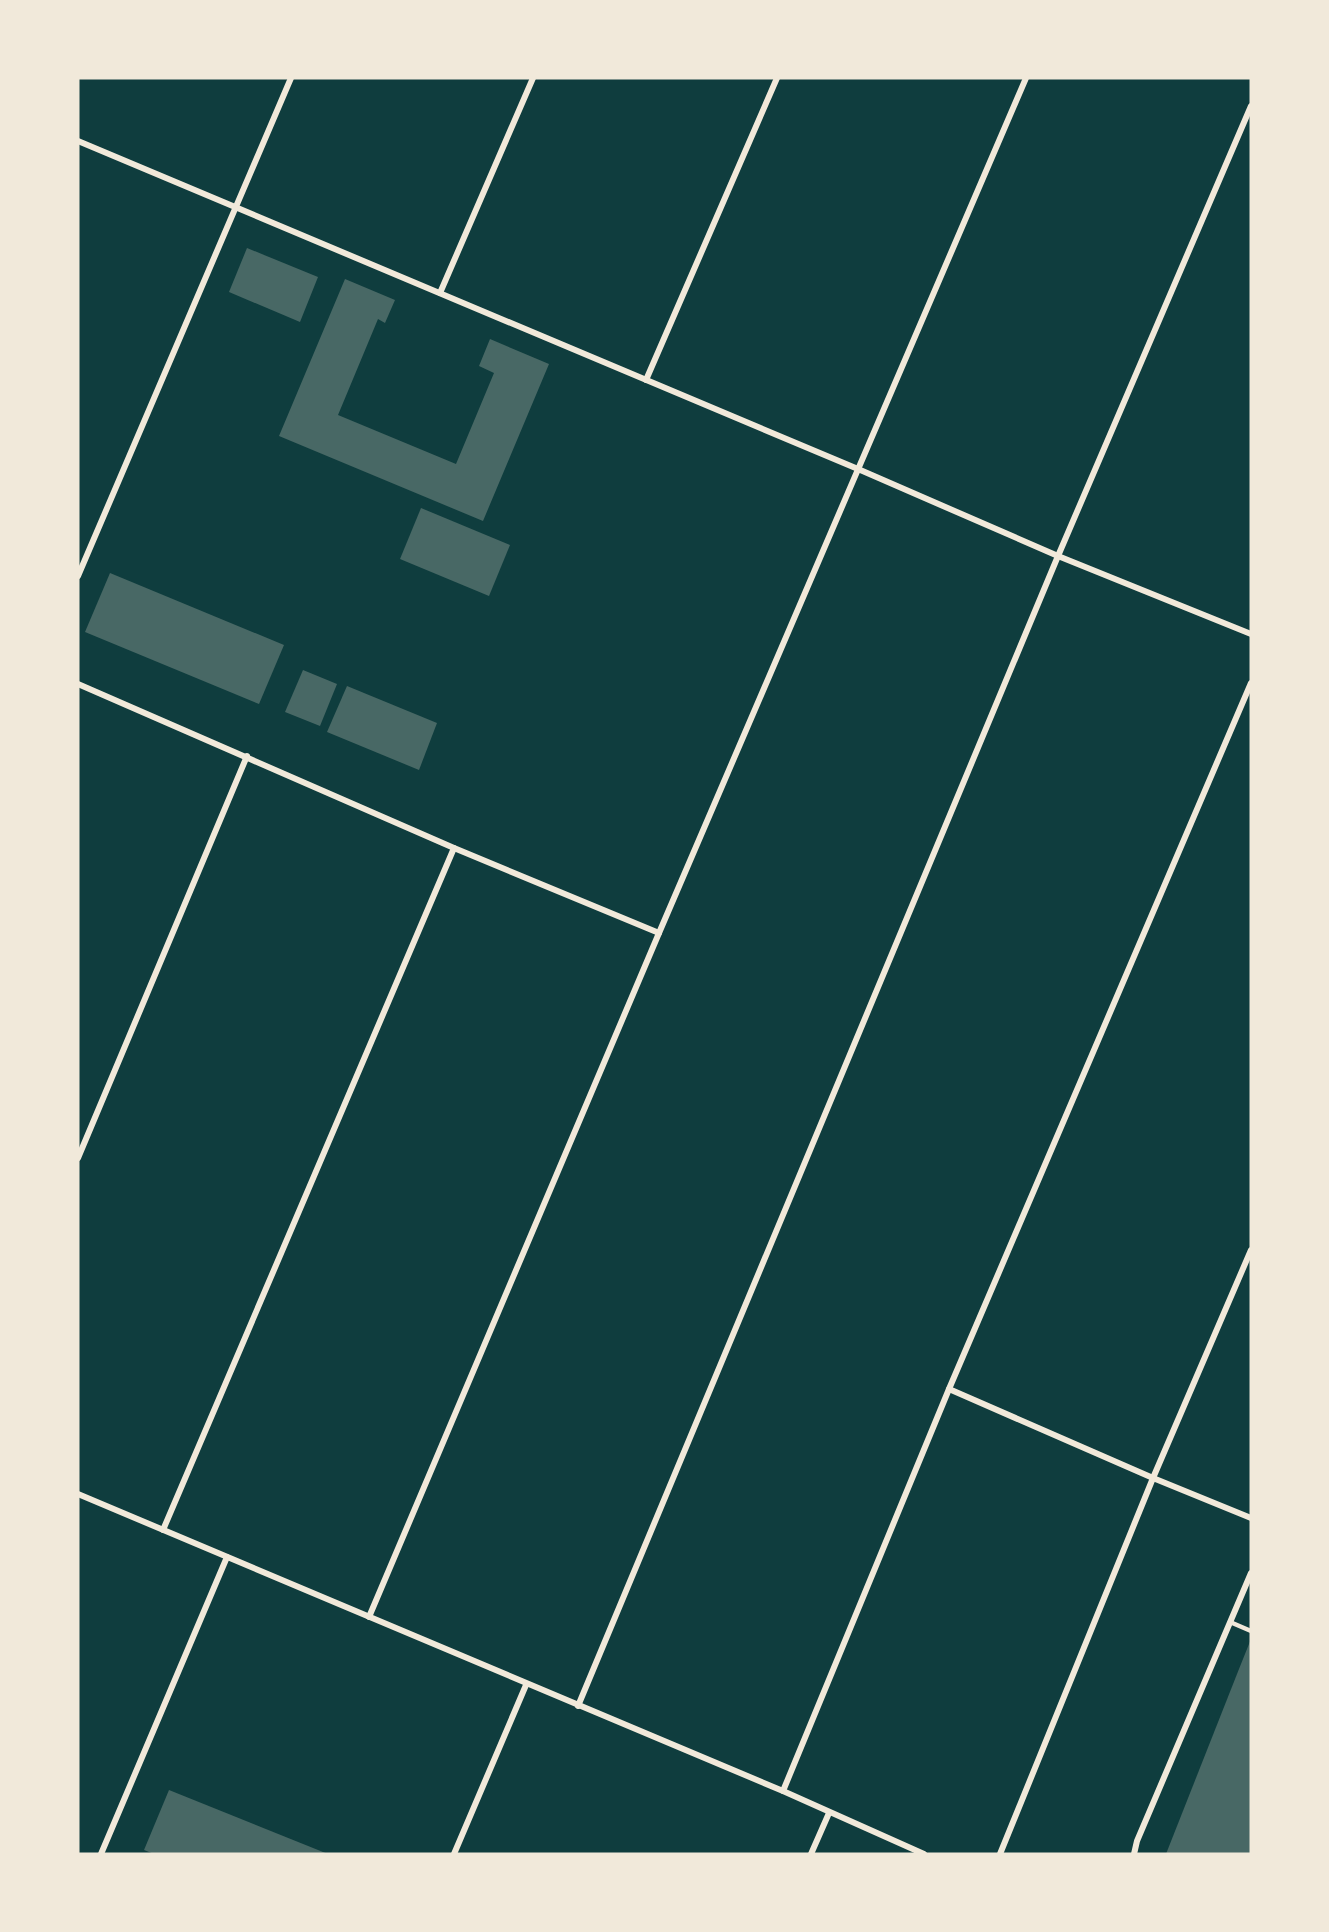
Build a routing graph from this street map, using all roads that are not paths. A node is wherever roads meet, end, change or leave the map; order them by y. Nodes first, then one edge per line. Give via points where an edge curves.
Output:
1 (291, 78) edge
2 (533, 78) edge
3 (777, 78) edge
4 (1026, 78) edge
5 (1251, 106) edge
6 (78, 141) edge
7 (236, 207) junction
8 (441, 293) junction
9 (646, 380) junction
10 (858, 469) junction
11 (1058, 556) junction
12 (78, 576) edge
13 (1251, 634) edge
14 (1251, 683) edge
15 (78, 684) edge
16 (246, 756) junction
17 (454, 848) junction
18 (659, 933) junction
19 (78, 1158) edge
20 (1251, 1250) edge
21 (949, 1389) junction
22 (1153, 1478) junction
23 (78, 1494) edge
24 (1251, 1518) edge
25 (163, 1530) junction
26 (227, 1557) junction
27 (1251, 1574) edge
28 (369, 1617) junction
29 (1230, 1622) junction
30 (1251, 1631) edge
31 (526, 1685) junction
32 (578, 1706) junction
33 (783, 1791) junction
34 (829, 1813) junction
35 (101, 1854) edge
36 (454, 1854) edge
37 (811, 1854) edge
38 (924, 1854) edge
39 (1000, 1854) edge
40 (1134, 1854) edge

1 - 7 street
2 - 8 street
3 - 9 street
4 - 10 street
5 - 11 street
6 - 7 street
7 - 8 street
7 - 12 street
8 - 9 street
9 - 10 street
10 - 11 street
10 - 18 street
11 - 13 street
11 - 32 street
14 - 21 street
15 - 16 street
16 - 17 street
16 - 19 street
17 - 18 street
17 - 25 street
18 - 28 street
20 - 22 street
21 - 22 street
21 - 33 street
22 - 24 street
22 - 39 street
23 - 25 street
25 - 26 street
26 - 28 street
26 - 35 street
27 - 29 street
28 - 31 street
29 - 30 lane
29 - 40 street
31 - 32 street
31 - 36 street
32 - 33 street
33 - 34 street
34 - 37 street
34 - 38 street

